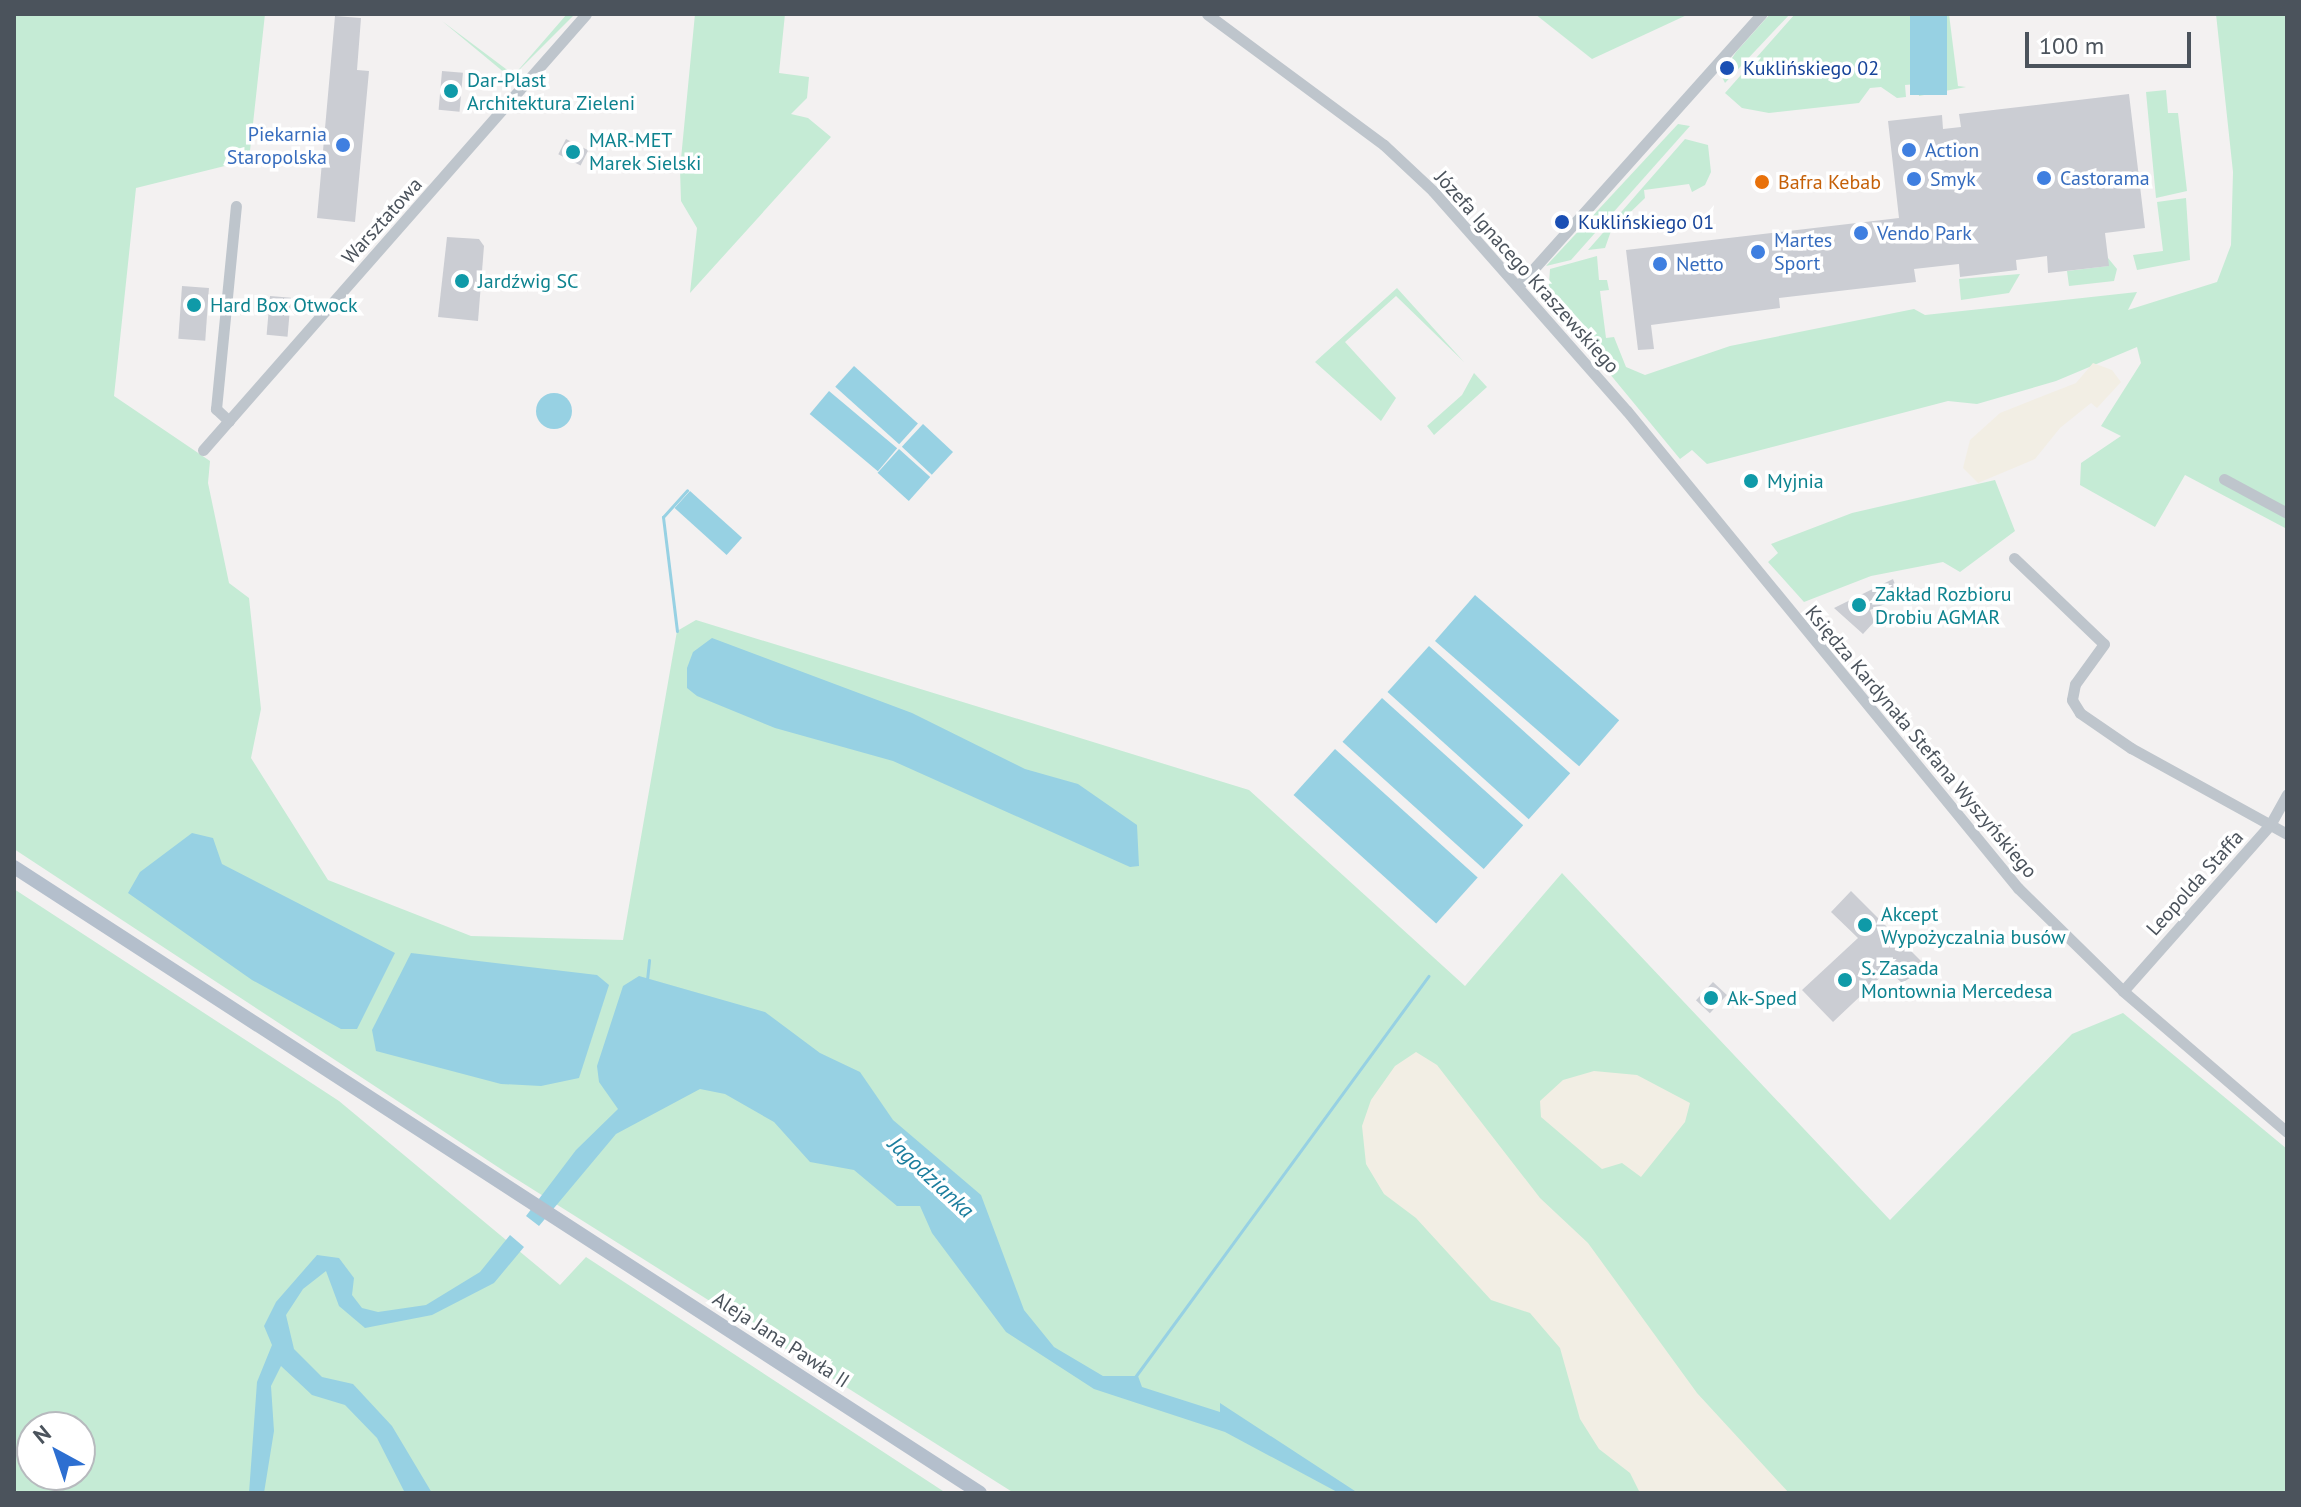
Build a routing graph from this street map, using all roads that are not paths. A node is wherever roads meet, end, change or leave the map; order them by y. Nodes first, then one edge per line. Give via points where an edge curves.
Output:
1 (586, 14) edge
2 (1207, 14) edge
3 (1761, 14) edge
4 (236, 206) dead end
5 (1520, 284) junction
6 (1627, 411) joint
7 (229, 421) junction
8 (203, 450) dead end
9 (2224, 479) dead end
10 (2287, 513) edge
11 (2014, 558) dead end
12 (2287, 794) edge
13 (2270, 825) junction
14 (2287, 834) edge
15 (14, 867) edge
16 (2123, 991) junction
17 (2287, 1132) edge
18 (980, 1493) edge

1 - 7 street, Warsztatowa
2 - 5 street, Józefa Ignacego Kraszewskiego via 1384,145
3 - 5 street
4 - 7 street via 216,409
5 - 6 street, Józefa Ignacego Kraszewskiego
6 - 16 street, Księdza Kardynała Stefana Wyszyńskiego via 2018,888
7 - 8 street, Warsztatowa
9 - 10 street
11 - 13 street via 2104,644 2075,684 2072,700 2080,713
12 - 13 street, Leopolda Staffa
13 - 14 street
13 - 16 street, Leopolda Staffa
15 - 18 main road, Aleja Jana Pawła II
16 - 17 street, Księdza Kardynała Stefana Wyszyńskiego

